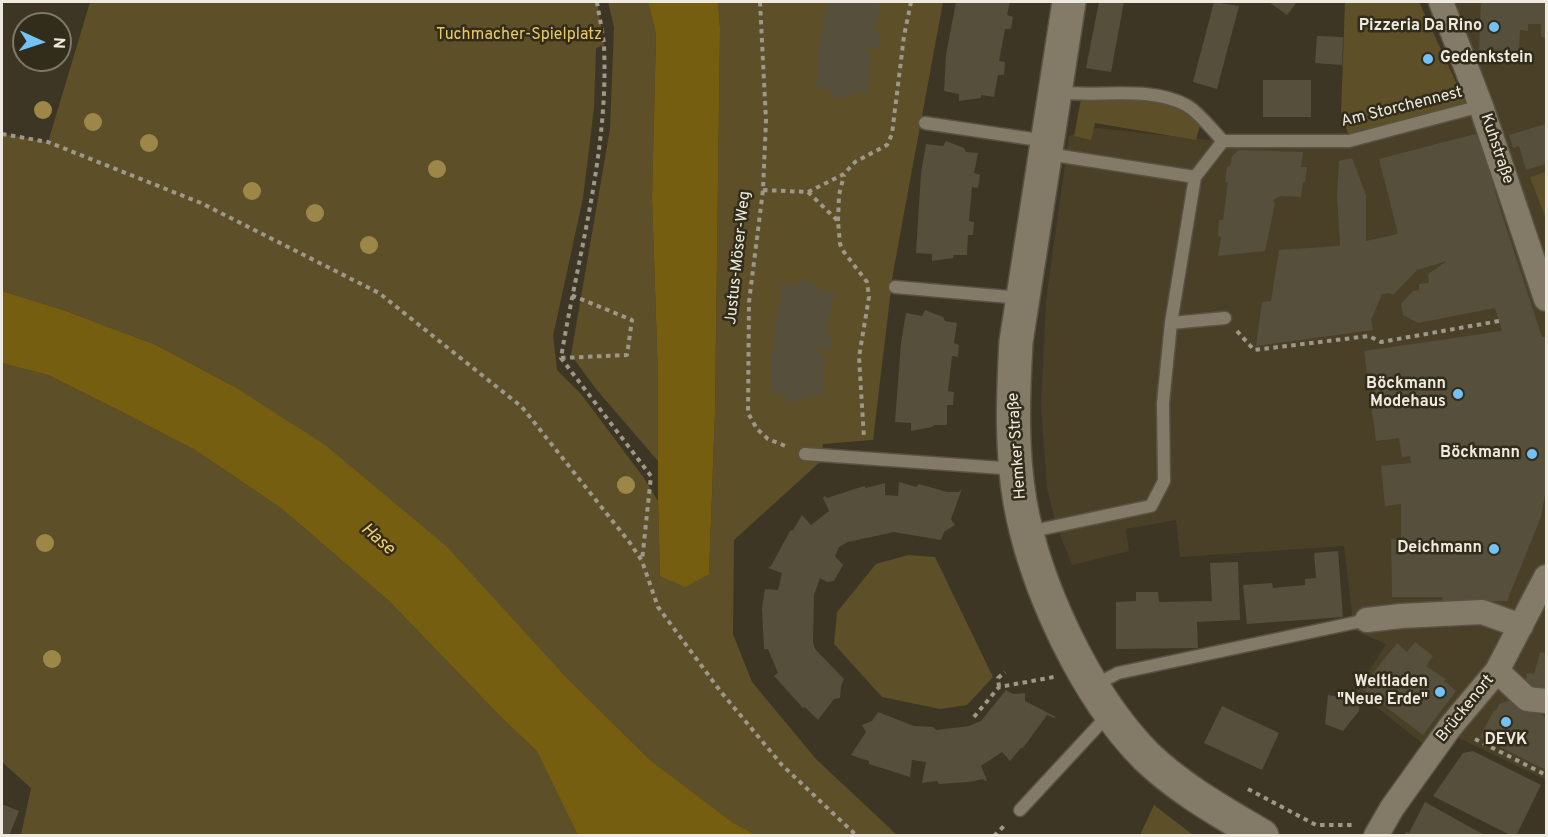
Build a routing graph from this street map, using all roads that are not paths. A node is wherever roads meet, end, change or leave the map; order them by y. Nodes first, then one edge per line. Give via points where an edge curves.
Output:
1 (1070, 2) edge
2 (1441, 2) edge
3 (1055, 92) junction
4 (1481, 105) junction
5 (926, 123) dead end
6 (1223, 141) junction
7 (1046, 147) junction
8 (1195, 177) junction
9 (895, 287) dead end
10 (1021, 298) junction
11 (1546, 299) edge
12 (1225, 318) road end
13 (1171, 323) junction
14 (804, 454) road end
15 (1016, 469) junction
16 (1026, 532) junction
17 (1546, 577) edge
18 (1367, 620) joint
19 (1521, 626) junction
20 (1497, 671) junction
21 (1093, 686) junction
22 (1546, 701) edge
23 (1111, 713) junction
24 (1020, 810) dead end
25 (1377, 834) edge
26 (1263, 836) edge

1 - 3 main road, Hemker Straße
2 - 4 street, Kuhstraße
3 - 6 lane via 1155,95 1188,105
3 - 7 main road, Hemker Straße
4 - 6 lane, Am Storchennest via 1349,141
4 - 11 street, Kuhstraße
5 - 7 lane
6 - 8 lane
7 - 8 lane
7 - 10 main road, Hemker Straße
8 - 13 lane
9 - 10 lane
10 - 15 main road, Hemker Straße via 1013,397
12 - 13 lane
13 - 16 lane via 1162,403 1164,481 1151,506
14 - 15 lane
15 - 16 main road, Hemker Straße
16 - 21 main road, Hemker Straße via 1066,638
17 - 19 street, Brückenort
18 - 19 street via 1482,612
18 - 21 lane via 1118,672
19 - 20 street, Brückenort
20 - 22 street via 1527,699
20 - 25 street, Brückenort via 1450,727
21 - 23 main road, Hemker Straße
23 - 24 lane
23 - 26 main road, Hemker Straße via 1146,756 1195,796

